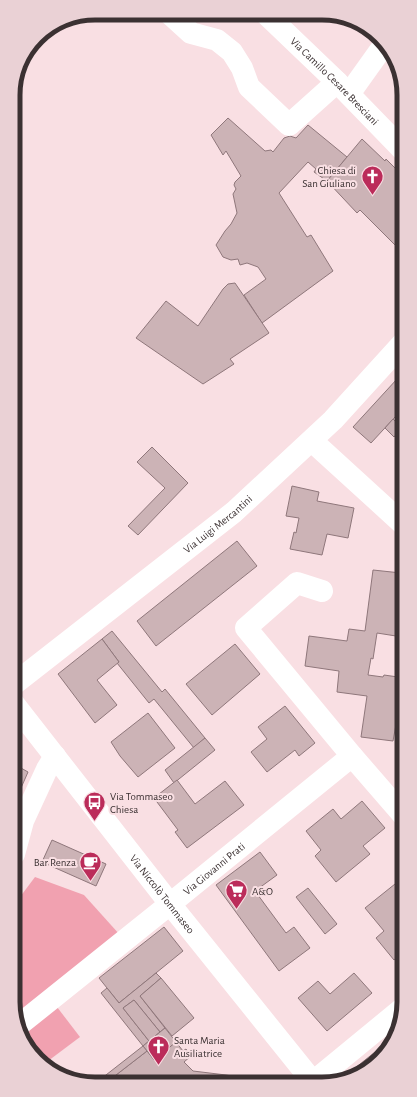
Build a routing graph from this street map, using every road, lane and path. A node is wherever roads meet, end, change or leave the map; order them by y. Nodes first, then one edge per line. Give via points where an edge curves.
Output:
1 (176, 20) edge
2 (272, 20) edge
3 (381, 49) edge
4 (343, 88) junction
5 (397, 144) edge
6 (397, 350) edge
7 (312, 441) junction
8 (397, 519) edge
9 (322, 592) dead end
10 (20, 679) edge
11 (20, 712) edge
12 (55, 756) junction
13 (352, 756) junction
14 (397, 808) edge
15 (20, 832) edge
16 (170, 904) junction
17 (395, 1014) edge
18 (23, 1021) edge
19 (309, 1077) edge
20 (319, 1077) edge

1 - 4 street via 191,33 216,40 232,52 242,68 248,87 289,125
2 - 4 street, Via Camillo Cesare Bresciani
3 - 4 street
4 - 5 street, Via Camillo Cesare Bresciani
6 - 7 street, Via Luigi Mercantini
7 - 8 street
7 - 10 street, Via Luigi Mercantini via 234,512
9 - 13 street via 296,583 246,628
11 - 12 street, Via Niccolò Tommaseo
12 - 15 street
12 - 16 street, Via Niccolò Tommaseo
13 - 14 street
13 - 16 street, Via Giovanni Prati
16 - 18 street, Via Giovanni Prati
16 - 19 street, Via Niccolò Tommaseo
17 - 20 street

